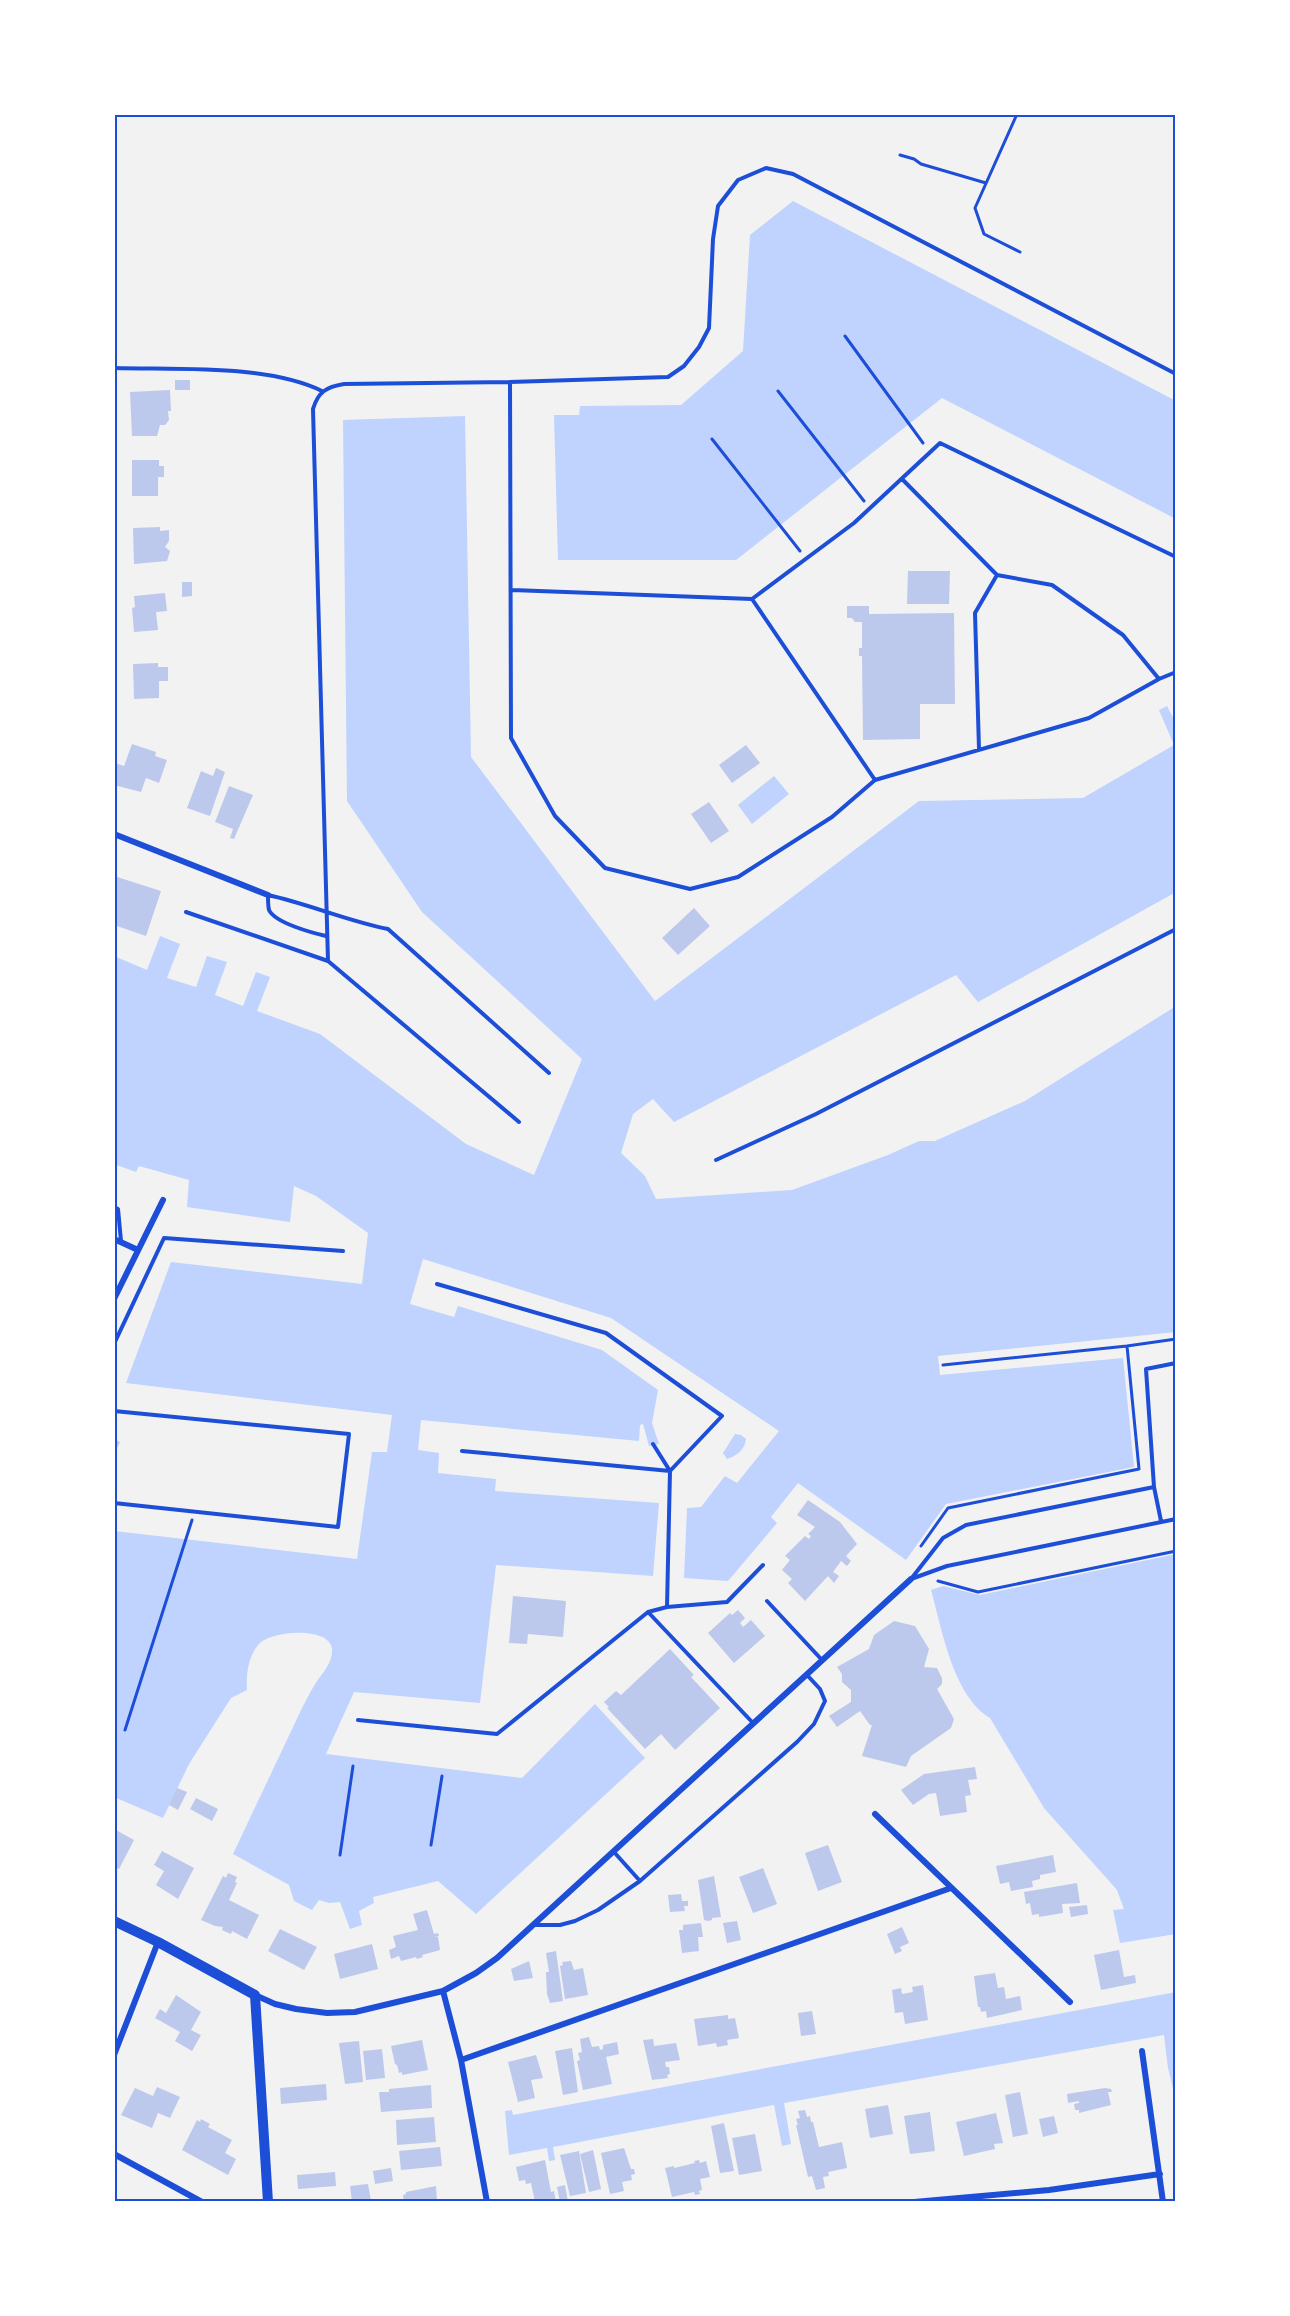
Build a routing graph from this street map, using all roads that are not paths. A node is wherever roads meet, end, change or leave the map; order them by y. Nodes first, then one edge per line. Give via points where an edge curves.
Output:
1 (114, 368) edge
2 (1176, 374) edge
3 (510, 382) junction
4 (322, 391) junction
5 (902, 478) junction
6 (1176, 558) edge
7 (997, 575) junction
8 (512, 590) junction
9 (752, 599) junction
10 (1176, 672) edge
11 (1159, 679) junction
12 (980, 749) junction
13 (876, 780) junction
14 (114, 834) edge
15 (268, 895) junction
16 (186, 912) dead end
17 (325, 912) junction
18 (1176, 929) edge
19 (327, 937) junction
20 (328, 961) junction
21 (549, 1073) dead end
22 (519, 1122) dead end
23 (716, 1160) dead end
24 (163, 1200) dead end
25 (114, 1207) edge
26 (117, 1240) edge
27 (138, 1250) junction
28 (343, 1251) dead end
29 (437, 1284) dead end
30 (114, 1299) edge
31 (114, 1344) edge
32 (1176, 1363) edge
33 (114, 1411) edge
34 (653, 1444) dead end
35 (462, 1451) dead end
36 (670, 1471) junction
37 (1154, 1487) junction
38 (114, 1503) edge
39 (1176, 1519) edge
40 (1161, 1521) junction
41 (763, 1565) dead end
42 (911, 1579) junction
43 (767, 1601) dead end
44 (667, 1607) junction
45 (648, 1612) junction
46 (822, 1660) junction
47 (806, 1675) junction
48 (358, 1720) dead end
49 (753, 1723) junction
50 (875, 1814) dead end
51 (613, 1851) junction
52 (639, 1881) junction
53 (951, 1888) junction
54 (114, 1921) edge
55 (533, 1924) junction
56 (158, 1942) junction
57 (443, 1991) junction
58 (255, 1995) junction
59 (1070, 2002) dead end
60 (1142, 2051) dead end
61 (114, 2055) edge
62 (460, 2060) junction
63 (114, 2154) edge
64 (1160, 2175) junction
65 (202, 2202) edge
66 (268, 2202) edge
67 (487, 2202) edge
68 (914, 2202) edge
69 (1162, 2202) edge

1 - 4 lane via 259,374
2 - 3 lane via 793,174 766,168 738,180 718,206 708,328 684,366 668,377
3 - 4 lane via 344,384
3 - 8 lane
4 - 17 lane via 313,409
5 - 6 lane via 940,443
5 - 7 lane
5 - 9 lane via 854,523
7 - 11 lane via 1052,585 1123,635
7 - 12 lane via 975,613
8 - 9 lane
8 - 13 lane via 511,738 555,816 605,868 690,889 738,877 832,818
9 - 13 lane
10 - 11 lane
11 - 12 lane via 1089,718
12 - 13 lane
14 - 15 street
15 - 17 lane
15 - 19 lane via 269,910 274,916
16 - 20 lane
17 - 19 lane
17 - 21 lane via 388,929
18 - 23 lane via 816,1114
19 - 20 lane
20 - 22 lane
24 - 27 street
25 - 26 lane via 118,1209
26 - 27 street
27 - 30 street
28 - 31 lane via 164,1238
29 - 36 lane via 606,1333 722,1416
32 - 37 lane via 1146,1369
33 - 38 lane via 349,1434 338,1527
34 - 36 lane
35 - 36 lane
36 - 44 lane
37 - 40 lane
37 - 42 lane via 966,1525 943,1538
39 - 40 lane
40 - 42 lane via 947,1566
41 - 44 lane via 727,1602
42 - 46 street
43 - 46 lane
44 - 45 lane
45 - 48 lane via 497,1734
45 - 49 lane
46 - 47 street
47 - 49 street
47 - 52 lane via 820,1689 825,1701 814,1724
49 - 51 street
50 - 53 street
51 - 52 lane
51 - 55 street
52 - 55 lane via 575,1921 548,1926
53 - 59 street
53 - 62 street
54 - 56 street
55 - 57 street via 476,1973
56 - 58 street
56 - 61 street
57 - 58 street via 355,2012 327,2013 275,2004
57 - 62 street
58 - 66 street
60 - 64 street
62 - 67 street
63 - 65 street
64 - 68 street
64 - 69 street

